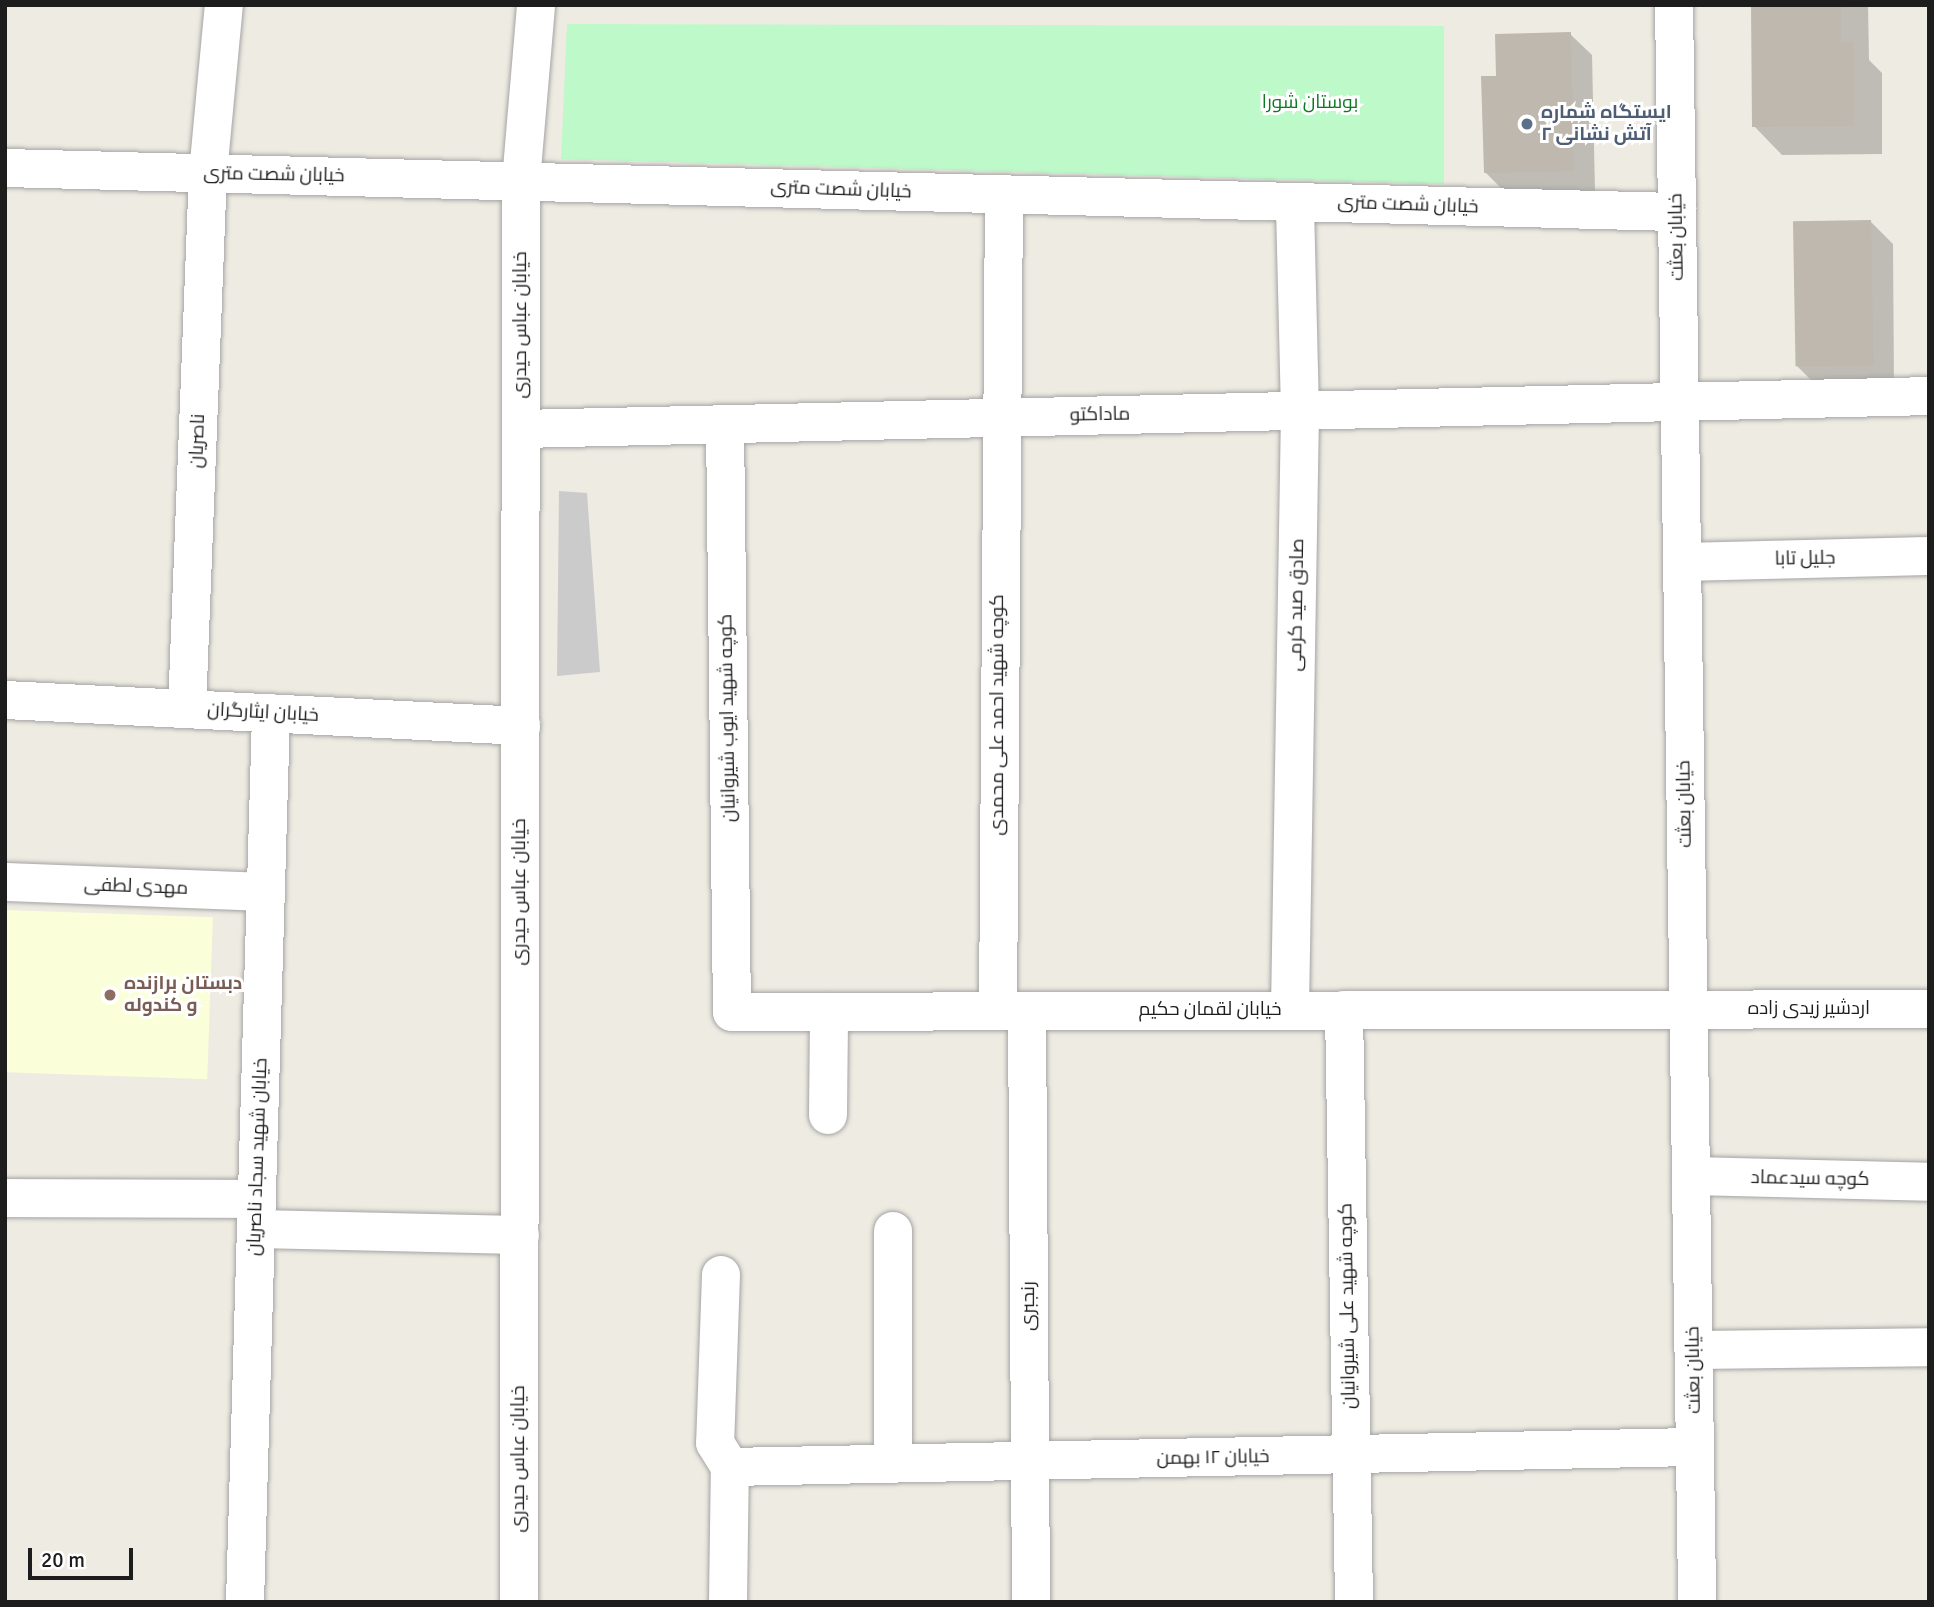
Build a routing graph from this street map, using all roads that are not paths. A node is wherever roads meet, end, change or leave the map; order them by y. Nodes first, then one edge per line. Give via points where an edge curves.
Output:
1 (224, 5) edge
2 (536, 5) edge
3 (1674, 5) edge
4 (5, 168) edge
5 (208, 173) junction
6 (522, 181) junction
7 (1004, 194) junction
8 (1295, 202) junction
9 (1677, 212) junction
10 (1929, 396) edge
11 (1680, 402) junction
12 (1300, 411) junction
13 (999, 418) junction
14 (725, 424) junction
15 (521, 429) junction
16 (1929, 556) edge
17 (1682, 562) junction
18 (5, 700) edge
19 (187, 709) junction
20 (271, 713) junction
21 (520, 726) junction
22 (5, 883) edge
23 (266, 892) junction
24 (1290, 1009) junction
25 (1689, 1009) junction
26 (1929, 1009) edge
27 (1344, 1010) junction
28 (1012, 1011) junction
29 (732, 1012) joint
30 (829, 1012) junction
31 (828, 1115) dead end
32 (1691, 1176) junction
33 (1929, 1182) edge
34 (5, 1198) edge
35 (257, 1214) junction
36 (893, 1231) dead end
37 (520, 1234) junction
38 (720, 1275) dead end
39 (1929, 1347) edge
40 (1694, 1350) junction
41 (1695, 1447) junction
42 (1350, 1456) junction
43 (1030, 1460) junction
44 (893, 1463) junction
45 (730, 1467) junction
46 (245, 1602) edge
47 (519, 1602) edge
48 (728, 1602) edge
49 (1031, 1602) edge
50 (1354, 1602) edge
51 (1698, 1602) edge

1 - 5 street, ناصریان
2 - 6 street, خیابان عباس حیدری
3 - 9 street, خیابان بعثت
4 - 5 street, خیابان شصت متری
5 - 6 street, خیابان شصت متری
5 - 19 street, ناصریان
6 - 7 street, خیابان شصت متری
6 - 15 street, خیابان عباس حیدری
7 - 8 street, خیابان شصت متری
7 - 13 street, کوچه شهید احمد علی محمدی
8 - 9 street, خیابان شصت متری
8 - 12 street, صادق صید کرمی
9 - 11 street, خیابان بعثت
10 - 11 street, ماداکتو
11 - 12 street, ماداکتو
11 - 17 street, خیابان بعثت
12 - 13 street, ماداکتو
12 - 24 street, صادق صید کرمی
13 - 14 street, ماداکتو
13 - 28 street, کوچه شهید احمد علی محمدی
14 - 15 street, ماداکتو
14 - 29 street, کوچه شهید ایوب شیروانیان
15 - 21 street, خیابان عباس حیدری
16 - 17 street, جلیل تابا
17 - 25 street, خیابان بعثت
18 - 19 street, خیابان ایثارگران
19 - 20 street, خیابان ایثارگران
20 - 21 street, خیابان ایثارگران
20 - 23 street, خیابان شهید سجاد ناصریان
21 - 37 street, خیابان عباس حیدری
22 - 23 street, مهدی لطفی
23 - 35 street, خیابان شهید سجاد ناصریان
24 - 27 street, خیابان لقمان حکیم
24 - 28 street, خیابان لقمان حکیم
25 - 26 street, اردشیر زیدی زاده
25 - 27 street, خیابان لقمان حکیم
25 - 32 street, خیابان بعثت
27 - 42 street, کوچه شهید علی شیروانیان
28 - 30 street, خیابان لقمان حکیم
28 - 43 street, رنجبری
29 - 30 street, خیابان لقمان حکیم
30 - 31 street
32 - 33 street, کوچه سیدعماد
32 - 40 street, خیابان بعثت
34 - 35 street
35 - 37 street
35 - 46 street, خیابان شهید سجاد ناصریان
36 - 44 street
37 - 47 street, خیابان عباس حیدری
38 - 45 street via 716,1443
39 - 40 street
40 - 41 street, خیابان بعثت
41 - 42 street, خیابان ۱۲ بهمن
41 - 51 street, خیابان بعثت
42 - 43 street, خیابان ۱۲ بهمن
42 - 50 street, کوچه شهید علی شیروانیان
43 - 44 street, خیابان ۱۲ بهمن
43 - 49 street, رنجبری
44 - 45 street, خیابان ۱۲ بهمن
45 - 48 street

